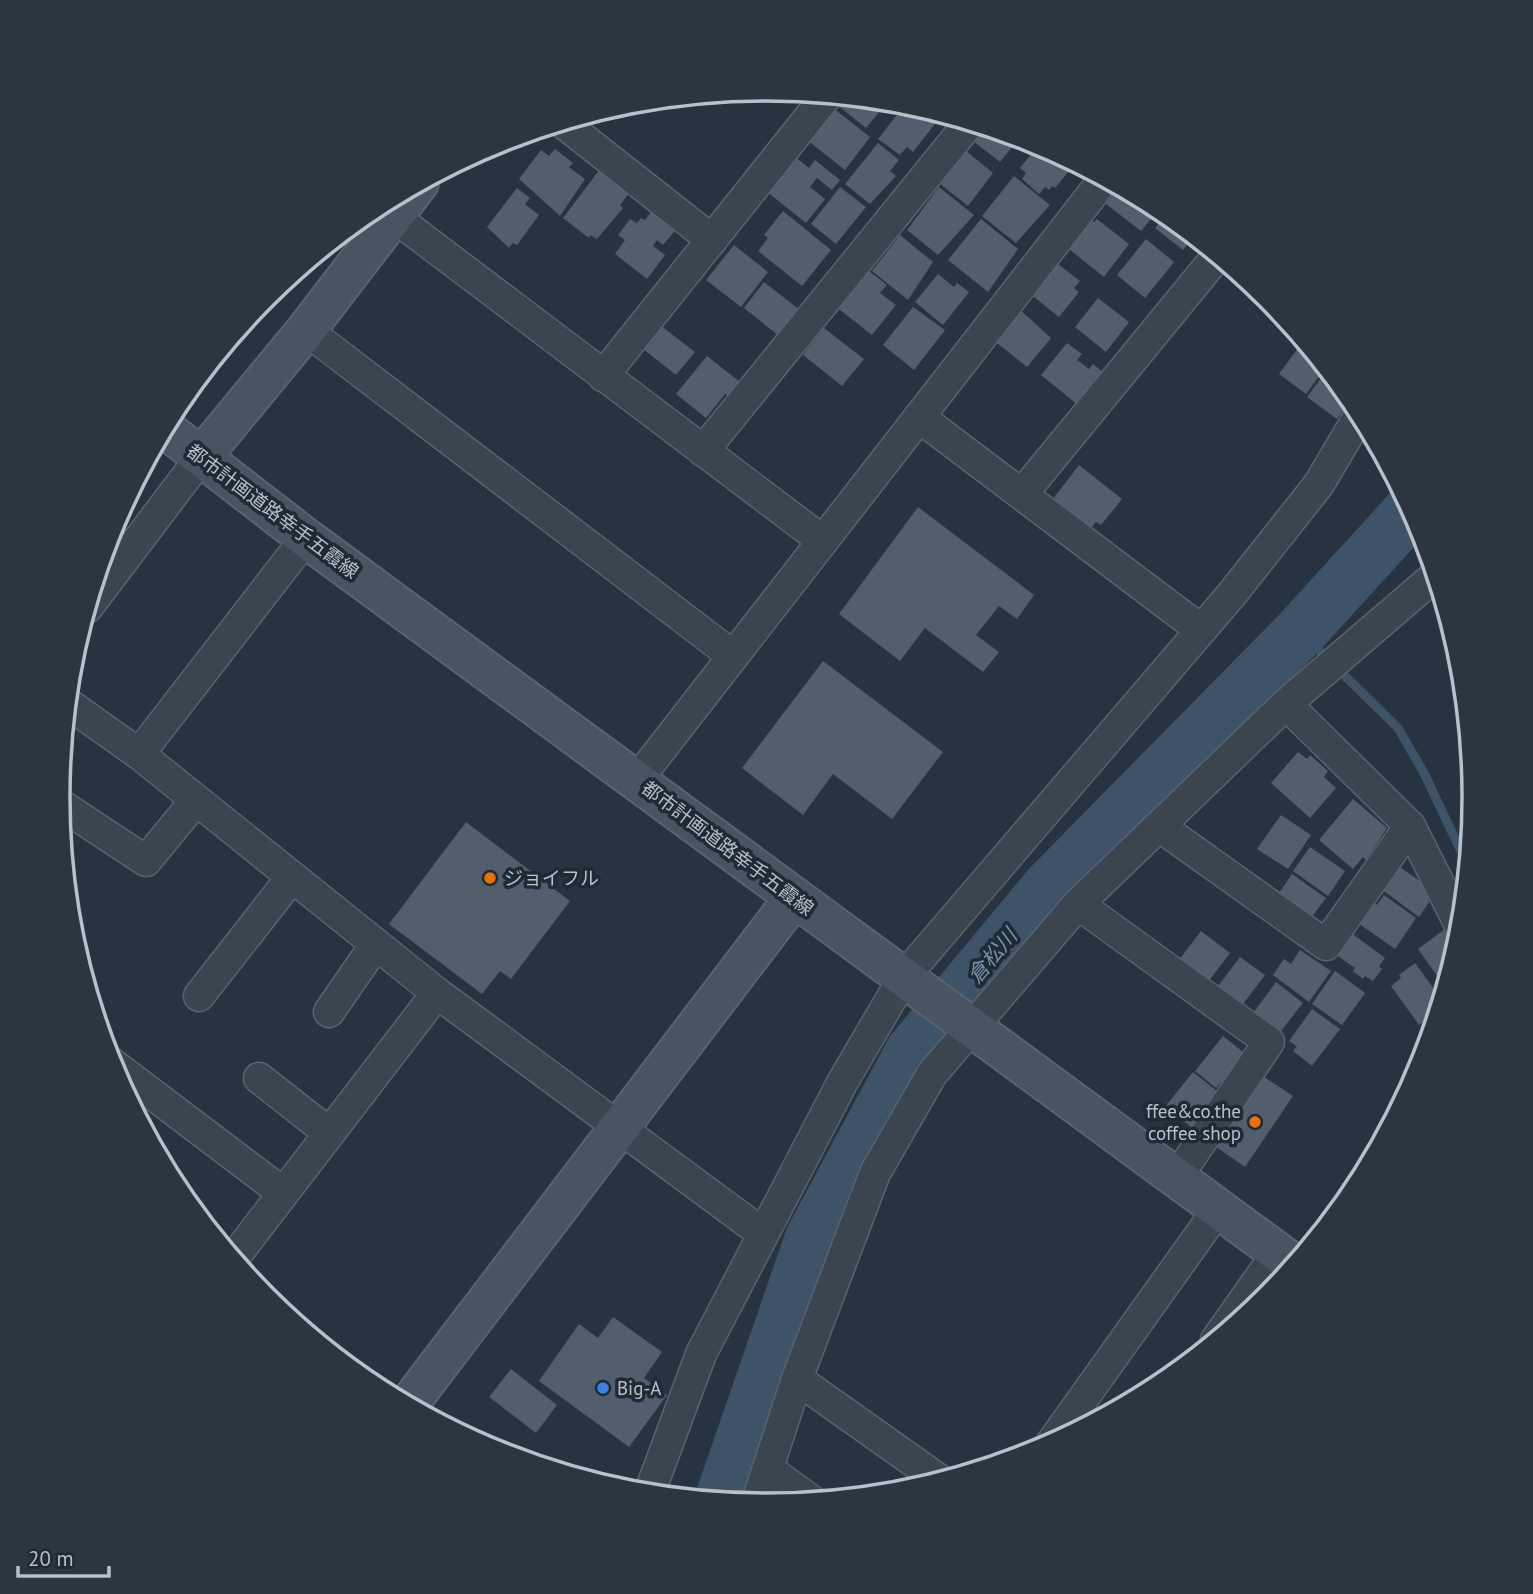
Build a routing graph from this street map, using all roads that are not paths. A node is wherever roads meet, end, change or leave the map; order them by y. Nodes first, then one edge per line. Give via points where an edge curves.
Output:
1 (821, 103) edge
2 (570, 129) edge
3 (964, 129) edge
4 (1099, 185) edge
5 (403, 204) edge
6 (393, 216) junction
7 (712, 240) junction
8 (1212, 262) edge
9 (306, 330) junction
10 (603, 376) junction
11 (919, 417) junction
12 (1355, 424) edge
13 (172, 434) edge
14 (703, 451) junction
15 (202, 456) junction
16 (1022, 494) junction
17 (306, 538) junction
18 (823, 541) junction
19 (1428, 581) edge
20 (103, 587) edge
21 (1201, 630) junction
22 (733, 656) junction
23 (1286, 704) junction
24 (76, 709) edge
25 (139, 754) junction
26 (637, 780) junction
27 (196, 800) junction
28 (70, 811) edge
29 (1159, 826) junction
30 (1410, 826) junction
31 (292, 877) junction
32 (794, 898) junction
33 (1078, 904) junction
34 (1453, 912) edge
35 (376, 944) junction
36 (911, 982) junction
37 (437, 993) junction
38 (199, 996) dead end
39 (329, 1012) dead end
40 (966, 1022) junction
41 (129, 1076) edge
42 (260, 1078) dead end
43 (618, 1129) junction
44 (329, 1133) junction
45 (1177, 1177) junction
46 (284, 1193) junction
47 (1219, 1209) junction
48 (762, 1233) junction
49 (239, 1251) edge
50 (1287, 1259) edge
51 (797, 1379) junction
52 (414, 1397) edge
53 (1063, 1427) edge
54 (768, 1469) junction
55 (931, 1474) edge
56 (653, 1484) edge
57 (800, 1493) edge
58 (760, 1494) edge

1 - 7 street
2 - 7 street
3 - 14 street
4 - 11 street
5 - 6 street
6 - 9 street
6 - 10 street
7 - 10 street
8 - 16 street
9 - 15 street
9 - 22 street
10 - 14 street
11 - 16 street
11 - 18 street
12 - 21 street via 1319,484
13 - 15 street, 都市計画道路幸手五霞線
14 - 18 street
15 - 17 street, 都市計画道路幸手五霞線
15 - 20 street
16 - 21 street
17 - 25 street
17 - 26 street, 都市計画道路幸手五霞線
18 - 22 street
19 - 23 street
21 - 36 street
22 - 26 street
23 - 29 street
23 - 30 street
24 - 25 street
25 - 27 street
26 - 32 street, 都市計画道路幸手五霞線
27 - 28 street via 146,861
27 - 31 street
29 - 30 street via 1326,945
29 - 33 street
30 - 34 street
31 - 35 street
31 - 38 street
32 - 36 street, 都市計画道路幸手五霞線
32 - 43 street
33 - 40 street
33 - 45 street via 1269,1042
35 - 37 street
35 - 39 street
36 - 40 street, 都市計画道路幸手五霞線
36 - 48 street via 843,1081
37 - 43 street
37 - 44 street
40 - 45 street, 都市計画道路幸手五霞線
40 - 51 street via 875,1173
41 - 46 street
42 - 44 street
43 - 48 street
43 - 52 street
44 - 46 street
45 - 47 street, 都市計画道路幸手五霞線
46 - 49 street
47 - 50 street, 都市計画道路幸手五霞線
47 - 53 street
48 - 56 street via 701,1354
51 - 54 street
51 - 55 street
54 - 57 street
54 - 58 street

